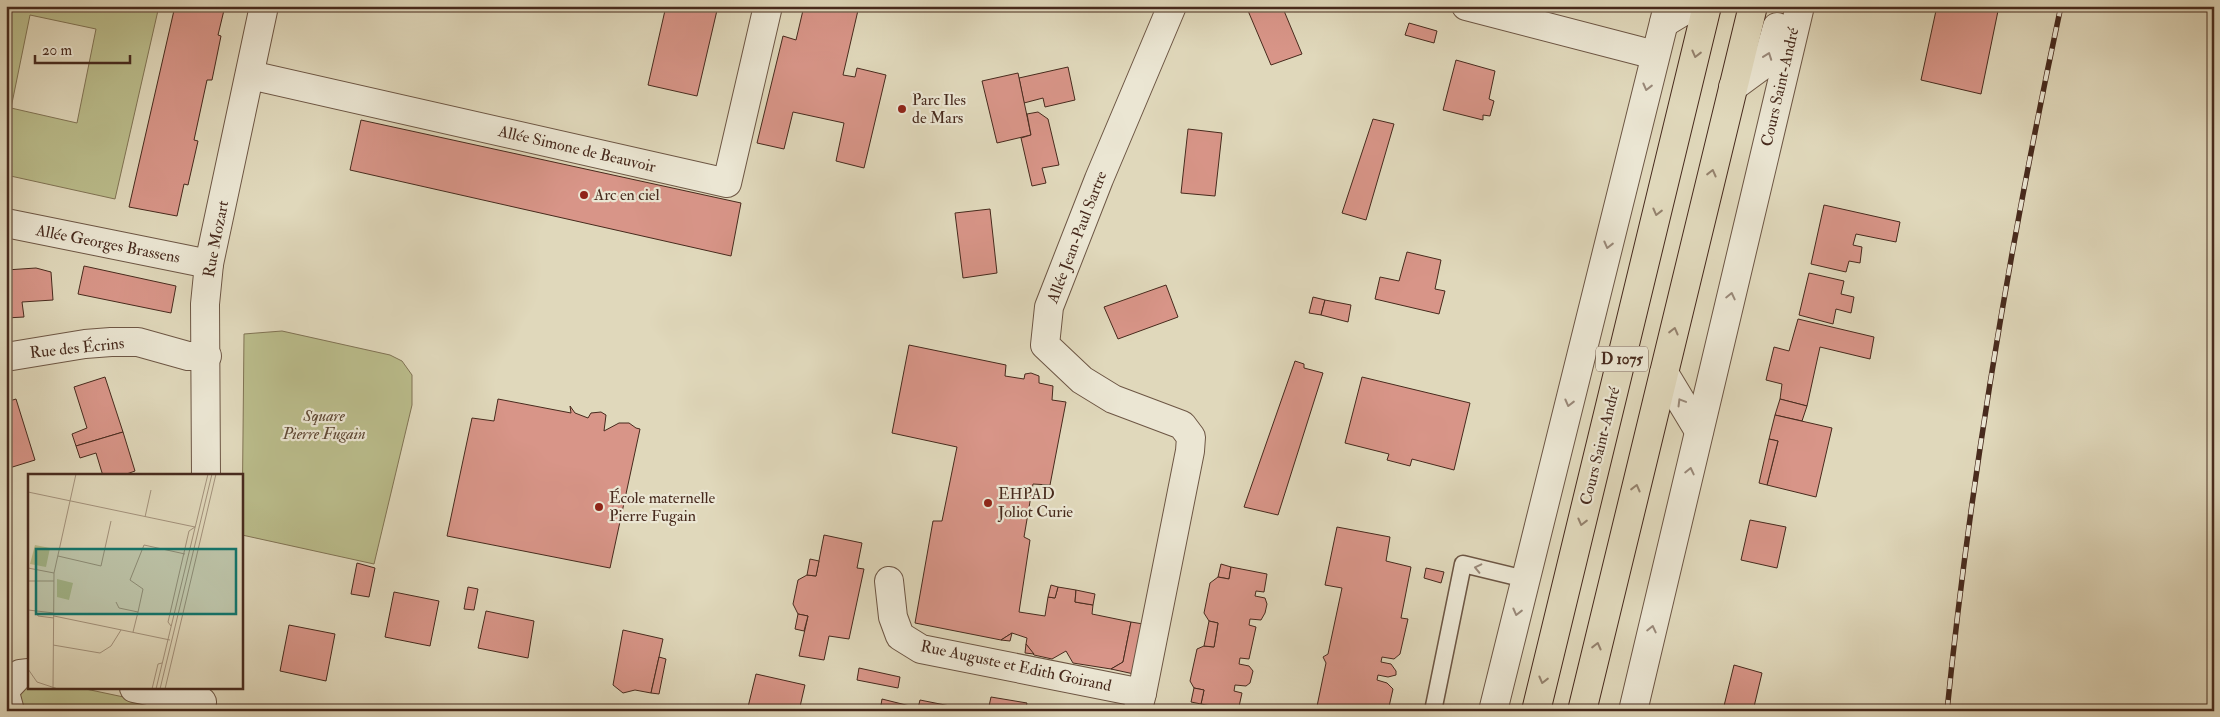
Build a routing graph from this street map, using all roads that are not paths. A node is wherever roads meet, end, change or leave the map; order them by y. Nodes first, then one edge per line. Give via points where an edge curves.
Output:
1 (264, 6) edge
2 (768, 6) edge
3 (1172, 6) edge
4 (1466, 6) edge
5 (1692, 6) edge
6 (1707, 6) edge
7 (1753, 6) edge
8 (1783, 6) edge
9 (1800, 6) edge
10 (1666, 15) edge
11 (1655, 55) junction
12 (250, 74) junction
13 (1733, 87) junction
14 (6, 223) edge
15 (209, 264) junction
16 (207, 356) junction
17 (6, 357) edge
18 (1664, 372) junction
19 (1699, 431) junction
20 (206, 474) edge
21 (1526, 579) junction
22 (889, 582) dead end
23 (28, 673) edge
24 (6, 689) edge
25 (145, 690) edge
26 (6, 696) edge
27 (202, 700) edge
28 (1140, 702) edge
29 (10, 711) edge
30 (1433, 711) edge
31 (1493, 711) edge
32 (1536, 711) edge
33 (1582, 711) edge
34 (1633, 711) edge

1 - 12 street, Rue Mozart
2 - 12 street, Allée Simone de Beauvoir via 727,183
3 - 28 street, Allée Jean-Paul Sartre via 1099,179 1050,307 1045,345 1082,380 1113,398 1182,425 1191,437
4 - 11 street
5 - 10 street
6 -> 32 main road, Cours Saint-André / D 1075
7 - 13 main road, D 1075
13 -> 8 street, Cours Saint-André via 1767,62
19 -> 9 street, Cours Saint-André
10 - 11 street
11 -> 21 street
12 - 15 street, Rue Mozart
18 -> 13 main road, D 1075
14 - 15 street, Allée Georges Brassens
15 - 16 street, Rue Mozart via 205,304
16 - 17 street, Rue des Écrins via 188,356 138,342 111,342
16 - 20 street, Rue Mozart
19 -> 18 street
33 -> 18 main road, D 1075
34 -> 19 street, Cours Saint-André
21 -> 30 lane via 1463,564
21 -> 31 street
22 - 28 street, Rue Auguste et Edith Goirand via 892,617 900,636 921,649
23 - 24 street via 20,674
25 - 27 street
26 - 29 street

